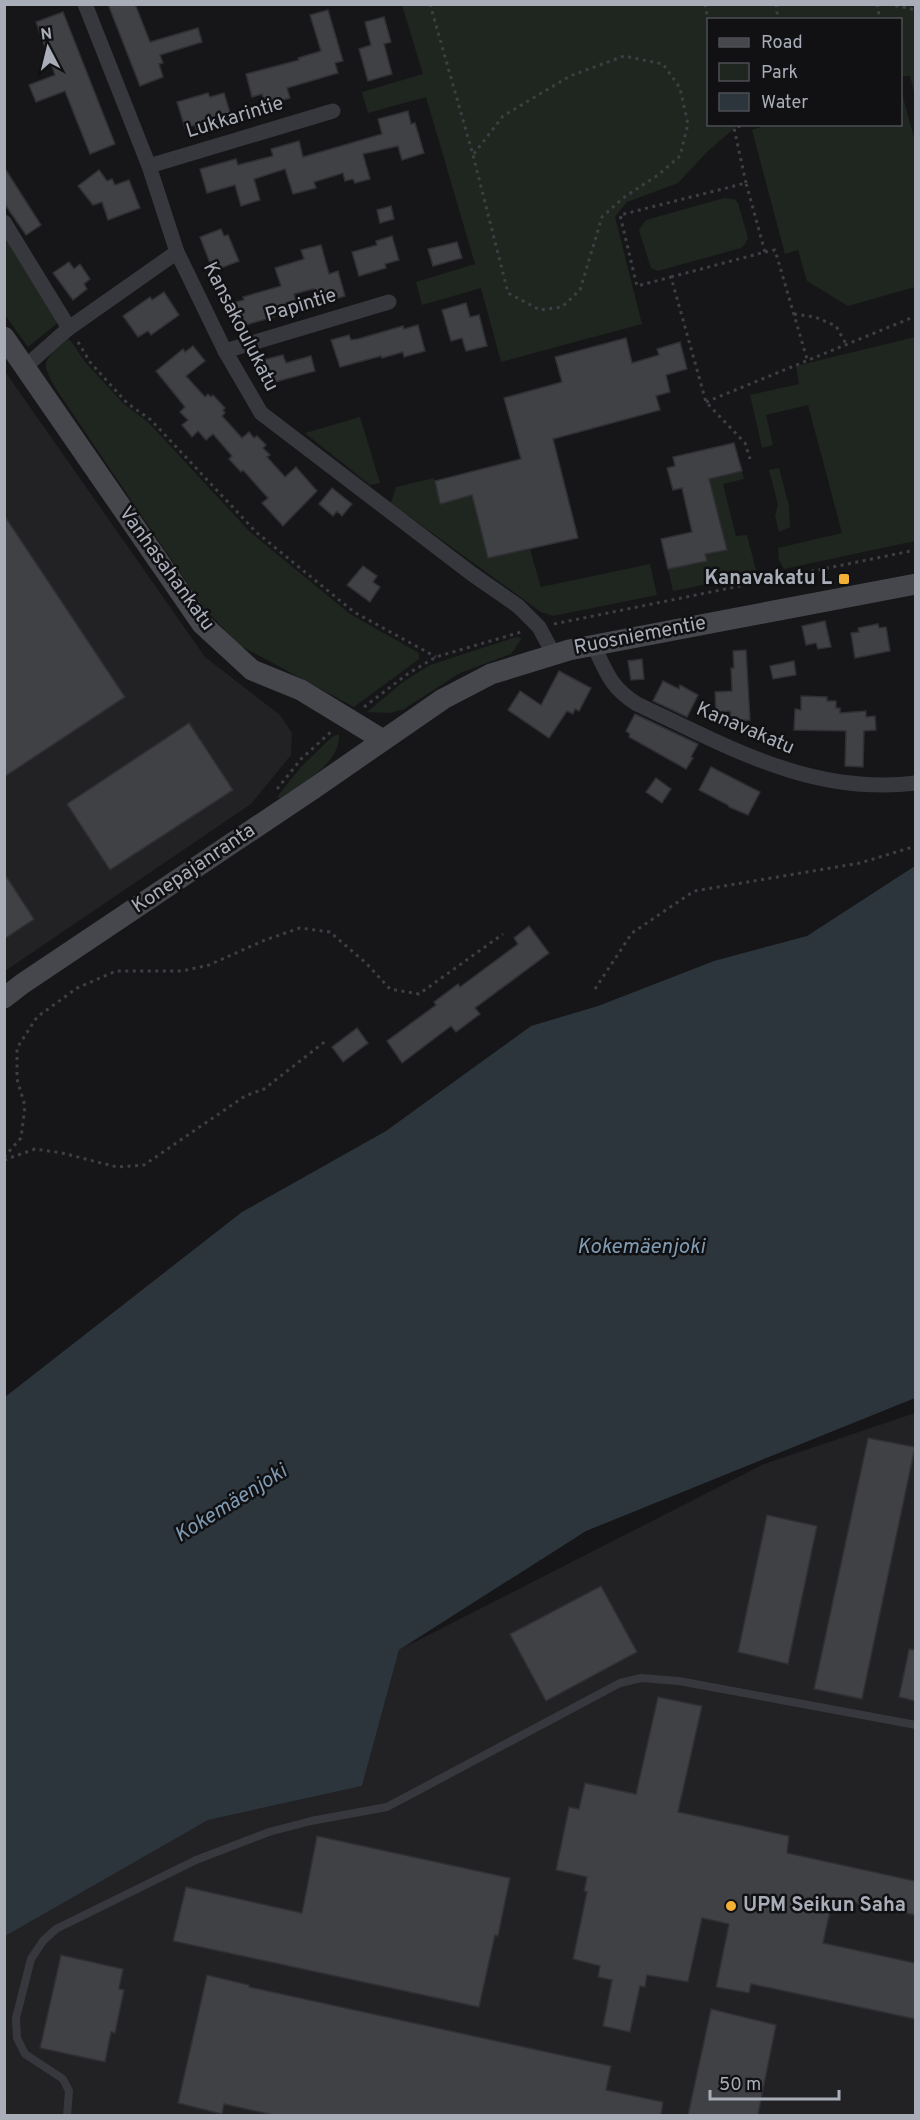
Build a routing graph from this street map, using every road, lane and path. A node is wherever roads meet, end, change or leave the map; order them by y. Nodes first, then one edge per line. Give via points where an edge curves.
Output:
1 (85, 4) edge
2 (430, 4) edge
3 (891, 5) edge
4 (915, 10) edge
5 (333, 111) dead end
6 (734, 126) edge
7 (473, 155) junction
8 (149, 166) junction
9 (746, 183) junction
10 (612, 207) junction
11 (620, 215) junction
12 (4, 222) edge
13 (177, 252) junction
14 (765, 252) junction
15 (671, 277) junction
16 (389, 302) dead end
17 (794, 314) junction
18 (915, 316) edge
19 (69, 328) junction
20 (4, 336) edge
21 (846, 344) junction
22 (225, 351) junction
23 (807, 359) junction
24 (26, 366) junction
25 (706, 402) junction
26 (750, 459) dead end
27 (915, 584) edge
28 (594, 645) junction
29 (553, 653) junction
30 (436, 657) dead end
31 (383, 740) junction
32 (915, 783) edge
33 (915, 846) edge
34 (503, 934) dead end
35 (595, 989) dead end
36 (4, 998) edge
37 (327, 1040) dead end
38 (4, 1159) edge
39 (915, 1725) edge
40 (67, 2115) edge

1 - 8 street, Kansakoulukatu
2 - 7 path
3 - 4 path
5 - 8 street, Lukkarintie
6 - 9 path
7 - 10 path via 508,293 540,310 562,307 580,290 602,217
7 - 10 path via 503,116 570,76 624,56 663,64 680,88 688,124 680,156
8 - 13 street, Kansakoulukatu
9 - 11 path
9 - 14 path
10 - 11 path
11 - 15 path via 637,286
12 - 19 street
13 - 19 street
13 - 22 street, Kansakoulukatu
14 - 15 path
14 - 17 path via 776,250
15 - 25 path
16 - 22 street, Papintie
17 - 21 path via 836,326
17 - 23 path
18 - 21 path
19 - 24 street
19 - 30 path via 90,362 127,403 151,420 256,532 354,612
20 - 24 main road, Vanhasahankatu
21 - 23 path
22 - 29 street, Kansakoulukatu via 261,413 518,606 539,627
23 - 25 path
24 - 31 main road, Vanhasahankatu via 202,624 252,670 301,690
25 - 26 path via 745,443
27 - 28 main road, Ruosniementie
28 - 29 main road, Ruosniementie
28 - 32 street, Kanavakatu via 610,681 622,695 754,759 810,777 850,784
29 - 31 main road, Ruosniementie via 491,674 443,699
31 - 36 main road, Konepajanranta
33 - 35 path via 860,863 694,891 632,933
34 - 38 path via 419,994 390,989 330,932 300,928 209,965 182,971 116,970 76,988 37,1017 17,1048 17,1078 26,1107 21,1138
37 - 38 path via 264,1089 245,1096 144,1165 117,1167 35,1149
39 - 40 lane via 679,1681 641,1678 620,1683 387,1807 269,1832 196,1860 56,1929 31,1959 16,2018 17,2038 26,2054 63,2079 69,2091

